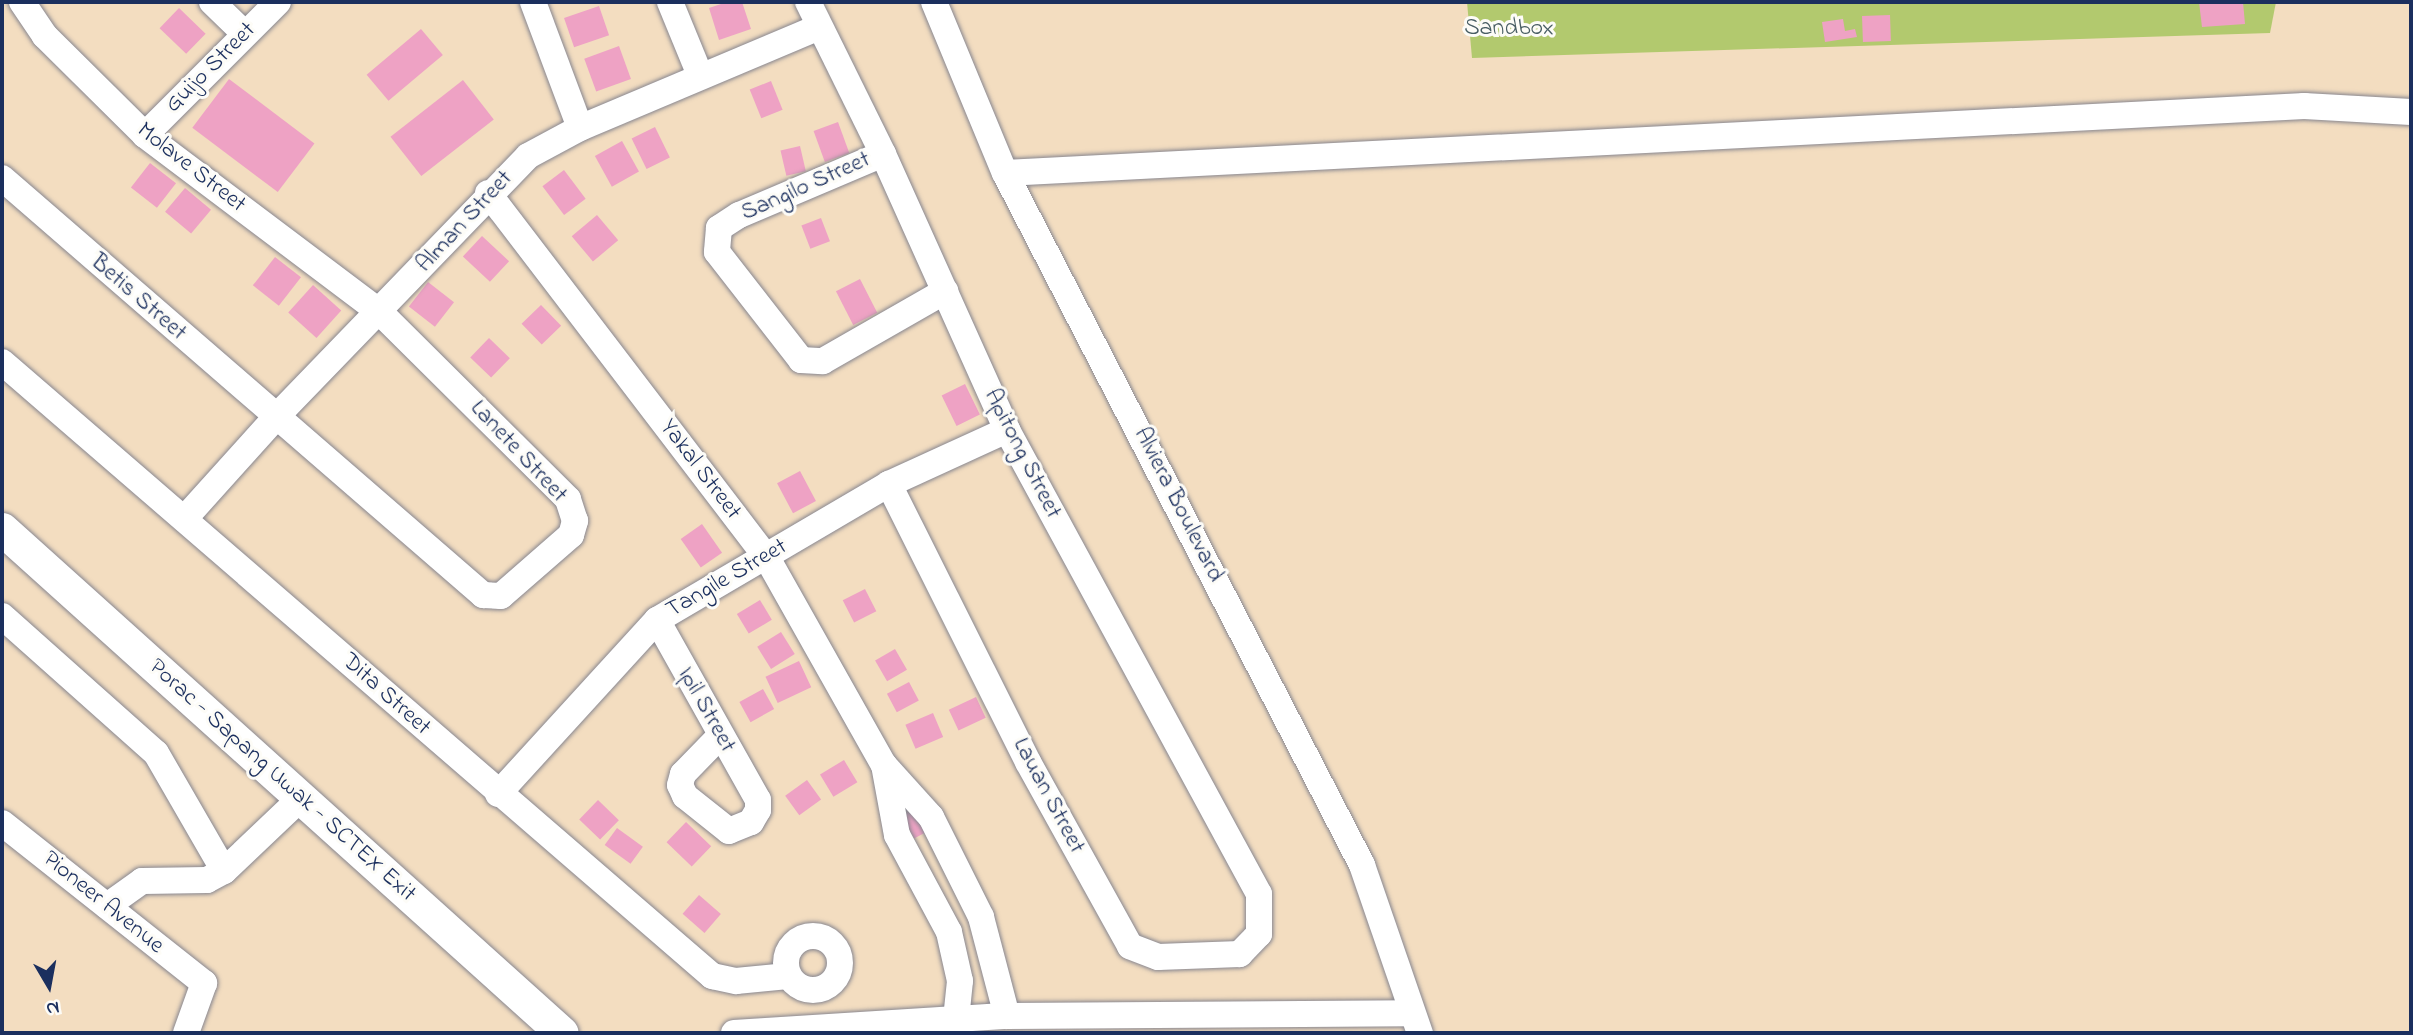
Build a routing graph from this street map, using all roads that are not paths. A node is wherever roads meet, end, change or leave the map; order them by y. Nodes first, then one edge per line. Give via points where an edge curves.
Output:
1 (22, 2) edge
2 (212, 2) edge
3 (278, 2) edge
4 (533, 2) edge
5 (670, 2) edge
6 (808, 2) edge
7 (934, 2) edge
8 (817, 28) junction
9 (244, 34) junction
10 (700, 75) junction
11 (2411, 112) edge
12 (580, 128) junction
13 (145, 135) junction
14 (883, 154) junction
15 (1005, 173) junction
16 (2, 178) edge
17 (488, 193) junction
18 (945, 291) junction
19 (381, 313) junction
20 (2, 362) edge
21 (275, 418) junction
22 (1007, 430) junction
23 (889, 484) junction
24 (186, 517) junction
25 (2, 528) edge
26 (766, 556) junction
27 (2, 616) edge
28 (657, 620) junction
29 (720, 736) junction
30 (884, 765) junction
31 (498, 794) junction
32 (301, 798) junction
33 (2, 823) edge
34 (952, 864) junction
35 (224, 872) junction
36 (922, 880) junction
37 (1259, 894) joint
38 (107, 906) junction
39 (788, 976) dead end
40 (1007, 1016) junction
41 (956, 1019) junction
42 (1413, 1026) edge
43 (187, 1033) edge
44 (562, 1033) edge
45 (734, 1033) edge

1 - 13 street, Molave Street via 45,36
2 - 9 street
3 - 9 street, Guijo Street
4 - 12 street
5 - 10 street
6 - 8 street, Apitong Street
7 - 15 street, Alviera Boulevard
8 - 10 street, Alman Street
8 - 14 street, Apitong Street
9 - 13 street, Guijo Street
10 - 12 street, Alman Street
11 - 15 street via 2304,106
12 - 17 street, Alman Street via 528,156
13 - 19 street, Molave Street
14 - 18 street, Apitong Street
14 - 18 street, Sangilo Street via 739,215 719,228 717,251 801,360 823,361
15 - 42 street, Alviera Boulevard via 1362,866
16 - 21 street, Betis Street
17 - 19 street, Alman Street
17 - 26 street, Yakal Street
18 - 22 street, Apitong Street
19 - 21 street, Alman Street
19 - 21 street, Lanete Street via 568,499 575,521 571,535 493,599
20 - 24 street, Dita Street
21 - 24 street, Alman Street
22 - 23 street, Tangile Street
22 - 37 street, Apitong Street
23 - 26 street, Tangile Street
23 - 37 street, Lauan Street via 1028,762 1129,946 1158,957 1240,954 1259,934
24 - 31 street, Dita Street
25 - 32 main road, Porac - Sapang Uwak - SCTEX Exit
26 - 28 street, Tangile Street
26 - 30 street, Yakal Street
27 - 35 street via 156,753
28 - 29 street, Ipil Street
28 - 31 street, Tangile Street
29 - 29 street, Ipil Street via 683,774 680,785 685,796 729,831 751,822 758,800
30 - 34 street, Yakal Street via 931,817
30 - 36 street, Yakal Street via 897,835
31 - 39 street, Dita Street via 712,976 736,981
32 - 35 street
32 - 44 main road, Porac - Sapang Uwak - SCTEX Exit
33 - 38 street, Pioneer Avenue
34 - 36 street
34 - 40 street, Yakal Street via 981,917
35 - 38 street via 207,880 142,881
36 - 41 street, Yakal Street via 949,932 960,981
38 - 43 street, Pioneer Avenue via 204,983
40 - 41 street
40 - 42 street
41 - 45 street

